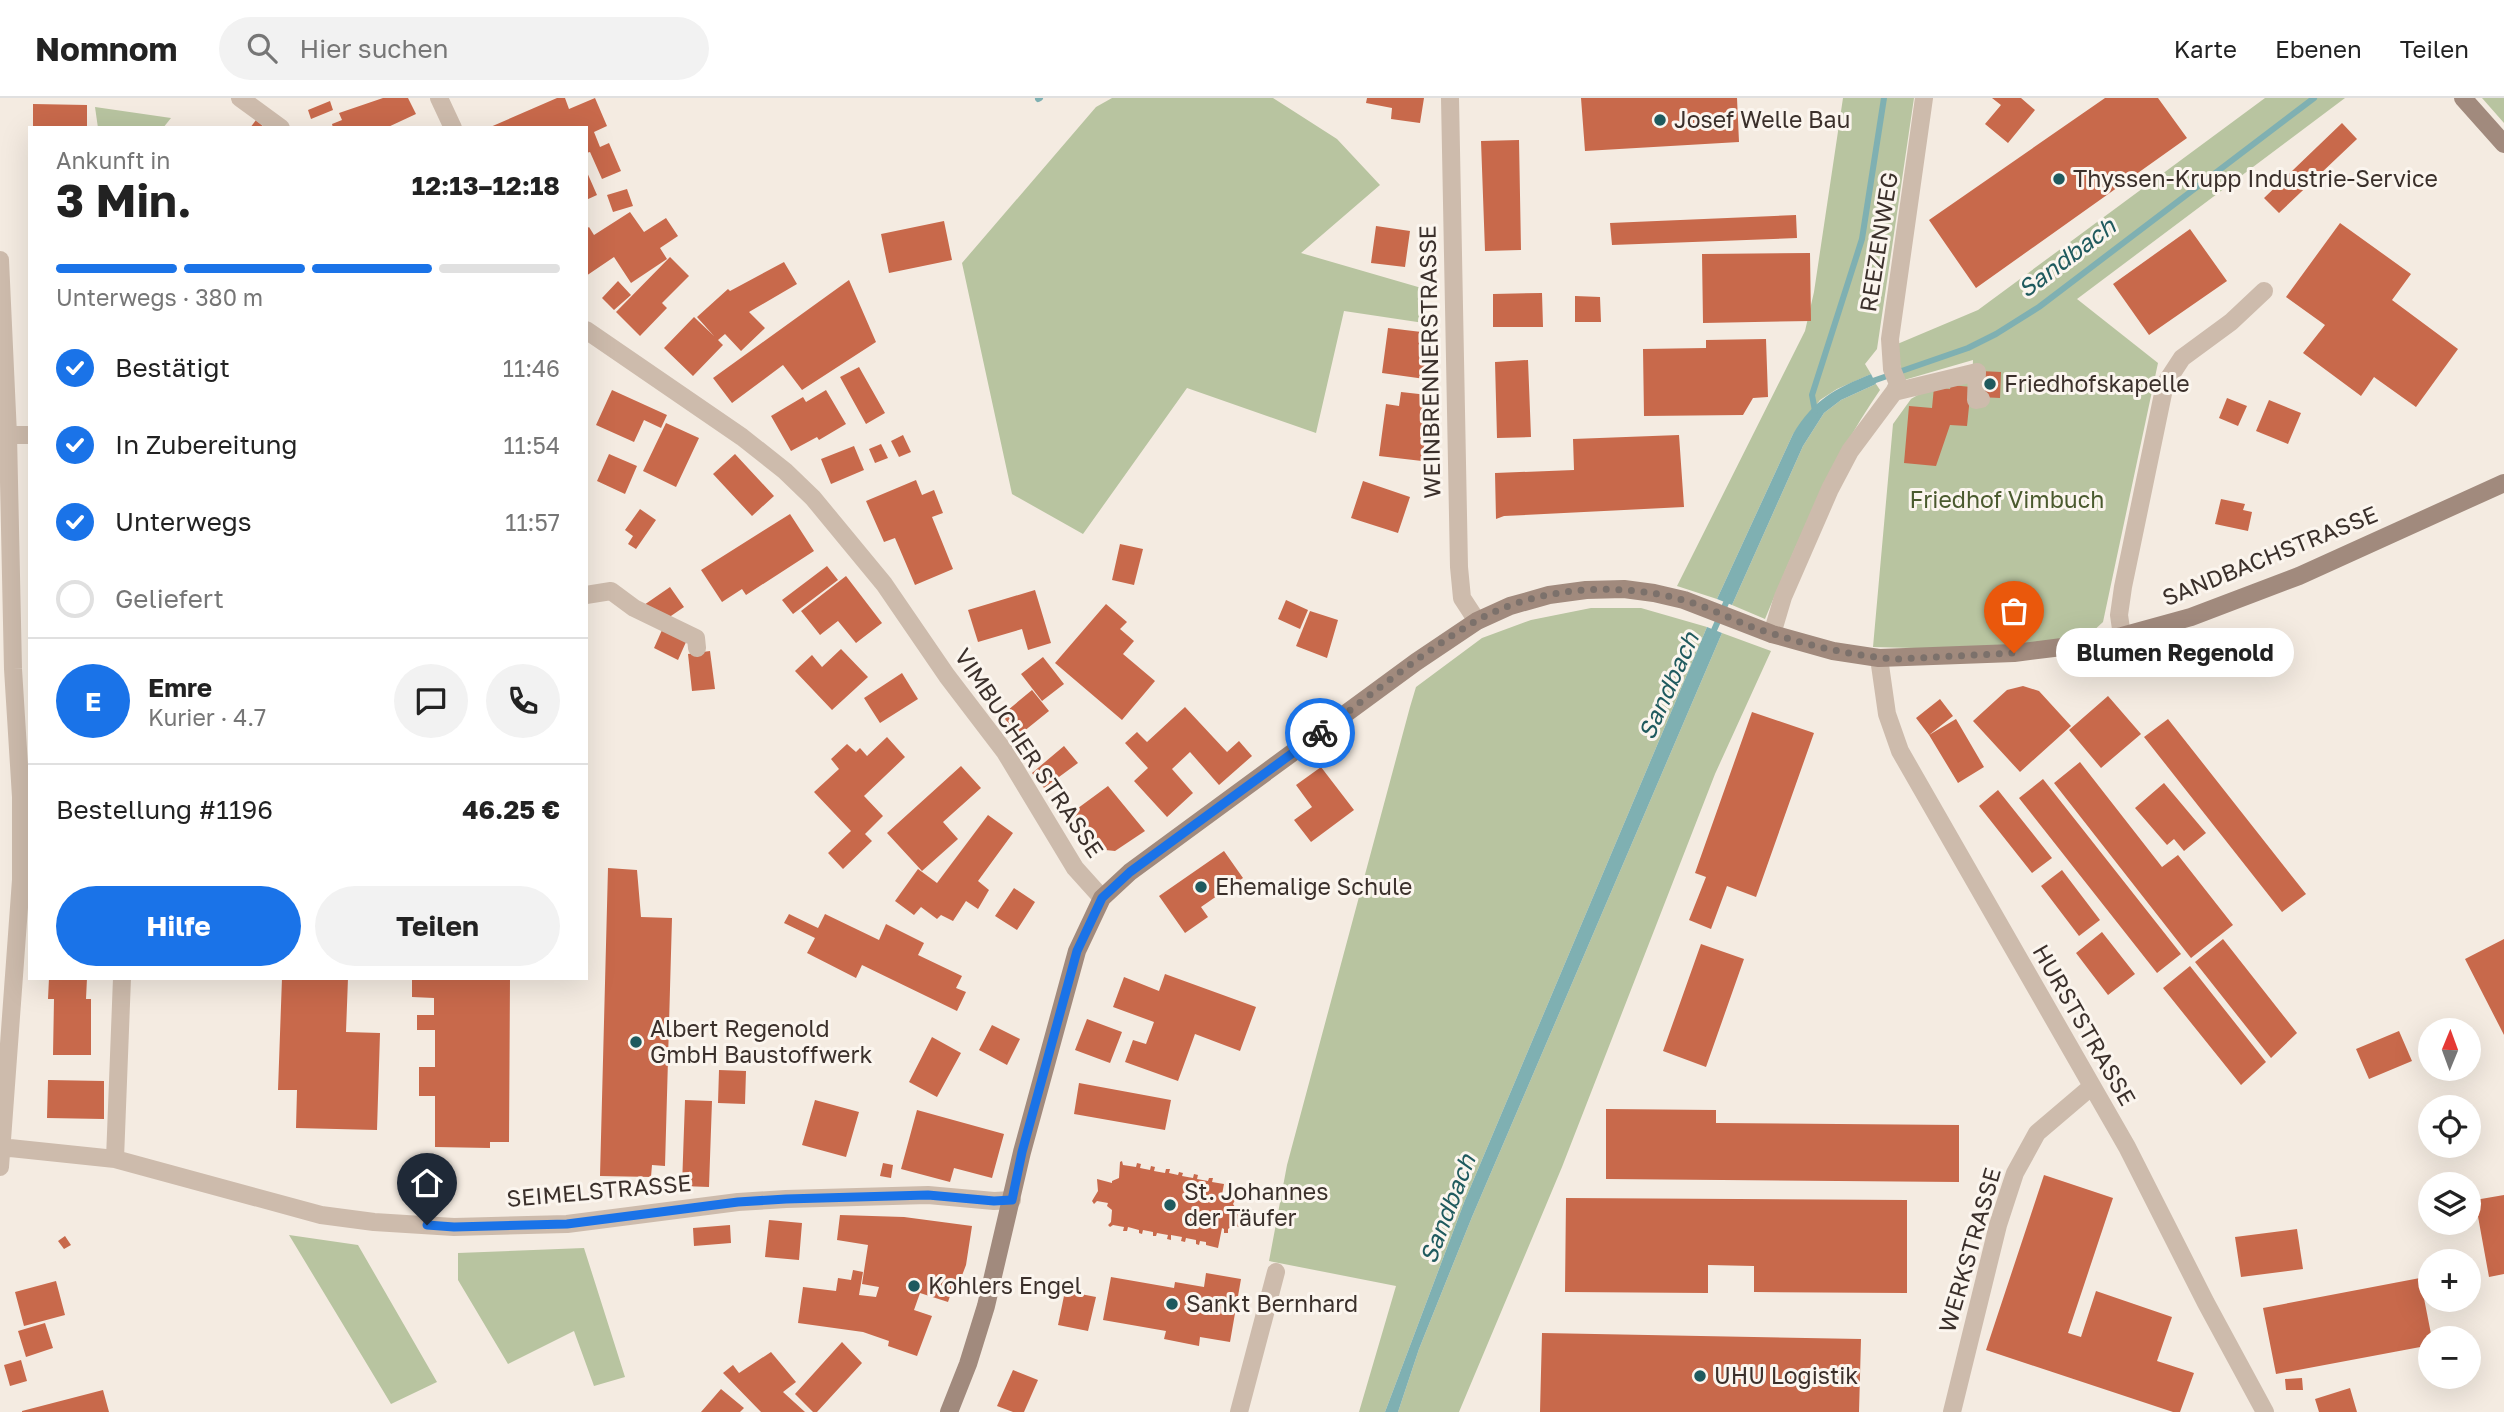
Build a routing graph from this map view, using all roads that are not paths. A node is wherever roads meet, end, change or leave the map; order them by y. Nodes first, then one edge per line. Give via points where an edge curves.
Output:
1 (240, 98) edge
2 (439, 98) edge
3 (1450, 98) edge
4 (1924, 98) edge
5 (2463, 98) edge
6 (278, 126) edge
7 (452, 126) edge
8 (2504, 144) edge
9 (0, 260) edge
10 (2264, 291) dead end
11 (588, 331) edge
12 (1895, 382) junction
13 (1981, 399) dead end
14 (9, 435) junction
15 (28, 435) edge
16 (2504, 483) edge
17 (588, 595) edge
18 (1477, 621) junction
19 (1772, 634) junction
20 (2122, 636) junction
21 (697, 648) dead end
22 (1879, 658) junction
23 (1102, 898) junction
24 (122, 980) edge
25 (2091, 1087) junction
26 (1, 1147) edge
27 (115, 1159) junction
28 (0, 1167) edge
29 (1012, 1200) junction
30 (1276, 1272) dead end
31 (949, 1412) edge
32 (1239, 1412) edge
33 (1952, 1412) edge
34 (2265, 1412) edge

1 - 6 street
2 - 7 street
3 - 18 street, WEINBRENNERSTRASSE via 1459,567 1462,598
4 - 12 street, REEZENWEG via 1892,317
5 - 8 street
9 - 14 street
10 - 20 street via 2182,358 2165,384 2123,587
11 - 23 street, VIMBUCHER STRASSE via 742,437 813,498 884,584 1005,752 1075,868
12 - 13 street via 1977,372 1976,400
12 - 19 street via 1830,489 1783,597
14 - 15 street
14 - 26 street via 21,880
16 - 20 street, SANDBACHSTRASSE via 2299,576 2191,617
17 - 21 street via 611,591 634,608 696,638
18 - 19 street, SANDBACHSTRASSE via 1549,595 1623,589 1700,606
18 - 23 street, SANDBACHSTRASSE via 1141,864
19 - 22 street, SANDBACHSTRASSE
20 - 22 street, SANDBACHSTRASSE via 2014,653
22 - 25 street, HURSTSTRASSE via 1887,714 1900,751
23 - 29 street via 1077,951
24 - 27 street
25 - 33 street, WERKSTRASSE via 2037,1133 2015,1173
25 - 34 street, HURSTSTRASSE
26 - 27 street, SEIMELSTRASSE
26 - 28 street
27 - 29 street, SEIMELSTRASSE via 321,1215 454,1227 567,1224 786,1199 928,1195
29 - 31 street via 986,1306
30 - 32 street

